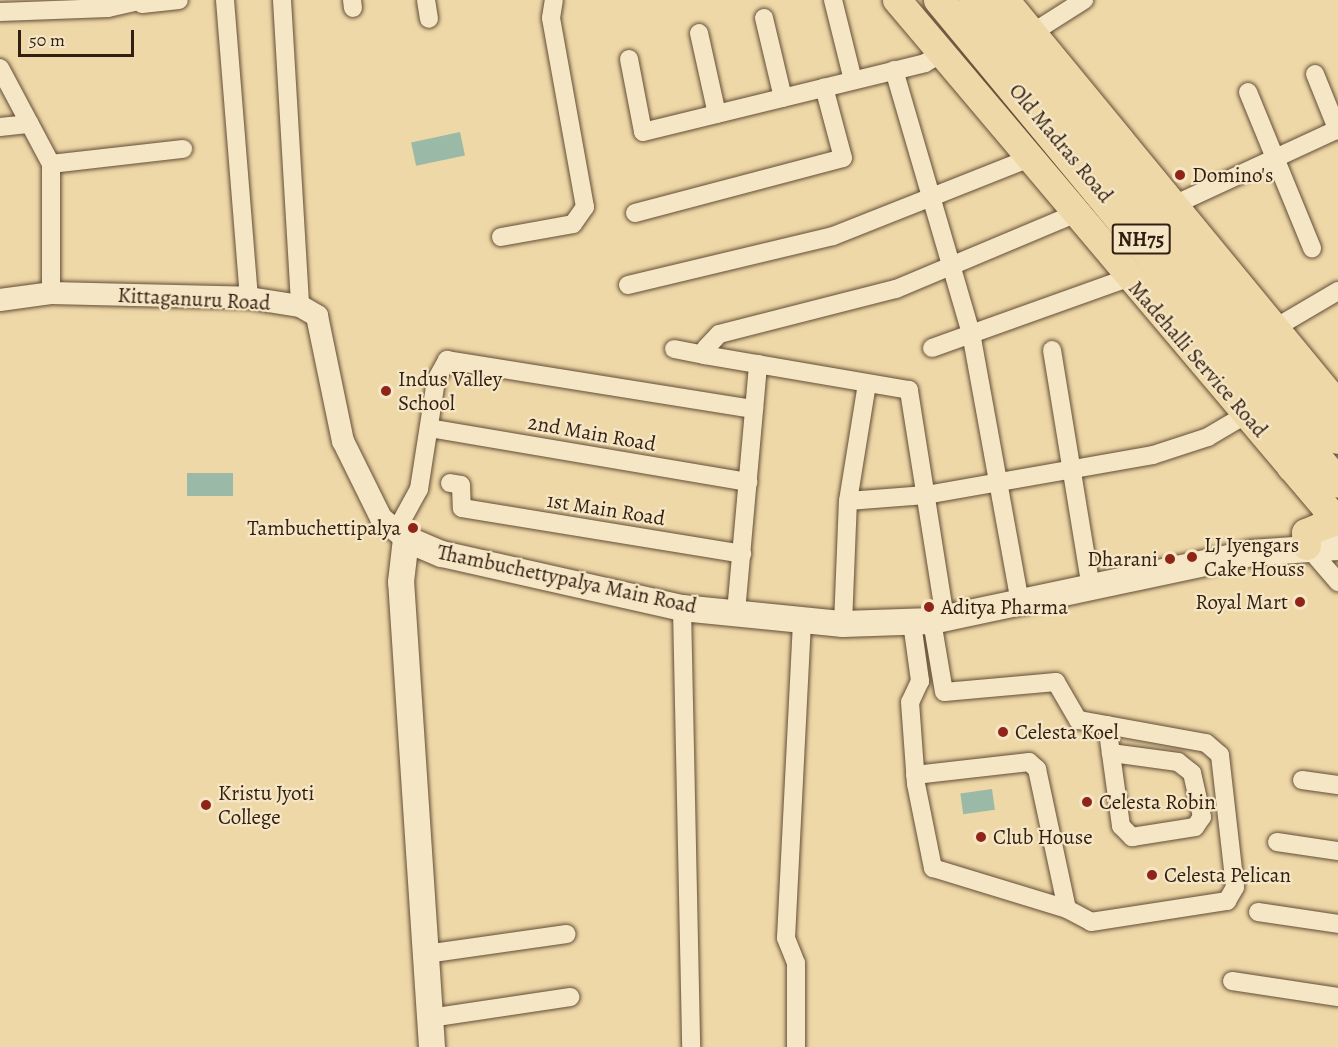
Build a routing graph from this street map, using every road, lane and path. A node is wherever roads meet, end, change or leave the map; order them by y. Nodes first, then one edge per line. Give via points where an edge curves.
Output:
1 (179, 0) edge
2 (225, 0) edge
3 (282, 0) edge
4 (426, 0) edge
5 (554, 0) edge
6 (833, 0) edge
7 (897, 0) edge
8 (939, 0) edge
9 (974, 0) edge
10 (1005, 0) edge
11 (1084, 0) edge
12 (142, 2) edge
13 (88, 4) edge
14 (0, 12) edge
15 (764, 18) dead end
16 (429, 19) dead end
17 (699, 33) dead end
18 (1032, 33) junction
19 (942, 53) junction
20 (629, 59) dead end
21 (0, 68) edge
22 (894, 70) junction
23 (1315, 74) dead end
24 (853, 80) junction
25 (824, 87) junction
26 (1248, 92) dead end
27 (783, 98) junction
28 (717, 114) junction
29 (30, 124) junction
30 (0, 127) edge
31 (1338, 130) edge
32 (183, 149) dead end
33 (1274, 155) junction
34 (1027, 159) junction
35 (51, 164) junction
36 (930, 200) junction
37 (1176, 204) junction
38 (635, 213) dead end
39 (1074, 214) junction
40 (501, 237) dead end
41 (1312, 248) dead end
42 (952, 268) junction
43 (1127, 278) junction
44 (628, 285) dead end
45 (1338, 291) edge
46 (51, 293) junction
47 (249, 297) junction
48 (0, 300) edge
49 (300, 306) junction
50 (1275, 328) junction
51 (971, 333) junction
52 (932, 348) dead end
53 (674, 349) dead end
54 (1052, 350) dead end
55 (705, 355) junction
56 (758, 364) junction
57 (867, 384) junction
58 (1338, 405) edge
59 (754, 409) junction
60 (1247, 414) junction
61 (429, 428) junction
62 (1298, 429) junction
63 (1338, 439) edge
64 (1292, 467) junction
65 (1073, 471) junction
66 (748, 482) junction
67 (1002, 482) junction
68 (450, 483) dead end
69 (1338, 483) edge
70 (926, 495) junction
71 (848, 501) junction
72 (401, 535) junction
73 (1307, 546) junction
74 (1338, 547) edge
75 (742, 554) junction
76 (1338, 582) edge
77 (1091, 587) junction
78 (1020, 602) junction
79 (682, 608) junction
80 (736, 612) junction
81 (802, 618) junction
82 (930, 621) junction
83 (843, 624) junction
84 (944, 692) junction
85 (910, 702) junction
86 (1107, 725) junction
87 (1111, 753) junction
88 (915, 775) junction
89 (1302, 780) dead end
90 (1338, 785) edge
91 (1225, 799) junction
92 (1201, 803) junction
93 (1277, 842) dead end
94 (1338, 851) edge
95 (1066, 909) junction
96 (1258, 912) dead end
97 (1338, 924) edge
98 (567, 934) dead end
99 (426, 954) junction
100 (1232, 981) dead end
101 (1338, 997) edge
102 (570, 998) dead end
103 (430, 1018) junction
104 (432, 1047) edge
105 (692, 1047) edge
106 (796, 1047) edge

1 - 12 street
2 - 47 street
3 - 49 street
4 - 16 street
5 - 40 street via 551,18 585,207 573,224
6 - 24 street
7 - 19 main road, Madehalli Service Road
8 - 62 highway, Old Madras Road / NH75
9 - 63 highway, Old Madras Road / NH75
10 - 18 main road
11 - 18 street
12 - 13 street
13 - 14 street
15 - 27 street
17 - 28 street
18 - 37 main road
19 - 22 street
19 - 34 main road, Madehalli Service Road
20 - 28 street via 642,132
21 - 29 street
22 - 24 street
22 - 36 street
23 - 31 street
24 - 25 street
25 - 27 street
25 - 38 street via 843,158
26 - 33 street
27 - 28 street
29 - 30 street
29 - 35 street
31 - 33 street
32 - 35 street
33 - 37 street
33 - 41 street
34 - 36 street
34 - 39 main road, Madehalli Service Road
35 - 46 street
36 - 42 street
36 - 44 street via 833,236
37 - 50 main road
39 - 42 street
39 - 43 main road, Madehalli Service Road
42 - 51 street
42 - 55 street via 896,289 719,334 709,342
43 - 51 street
43 - 60 main road, Madehalli Service Road
45 - 50 street
46 - 47 street, Kittaganuru Road
46 - 48 street, Kittaganuru Road
47 - 49 street, Kittaganuru Road
49 - 72 street, Kittaganuru Road via 317,315 343,441 363,488
50 - 58 main road
51 - 52 street
51 - 67 street
53 - 55 street
54 - 65 street
55 - 56 street
56 - 57 street
56 - 59 street
57 - 70 street via 909,390
57 - 71 street
59 - 61 street via 447,360 436,380
59 - 66 street
60 - 64 main road, Madehalli Service Road
60 - 65 street via 1186,445
61 - 66 street, 2nd Main Road
61 - 72 street via 419,489
62 - 64 highway
62 - 69 highway, Old Madras Road / NH75
64 - 73 main road, Madehalli Service Road via 1329,515 1330,523 1306,533
65 - 67 street
65 - 77 street
66 - 75 street
67 - 70 street
67 - 78 street
68 - 75 street, 1st Main Road via 461,484 462,508
70 - 71 street
70 - 82 street
71 - 83 street
72 - 79 main road, Thambuchettypalya Main Road via 442,554
72 - 99 main road, Thambuchettypalya Main Road
73 - 74 main road, Thambuchettypalya Main Road
73 - 76 street
73 - 77 main road, Thambuchettypalya Main Road
75 - 80 street
77 - 78 main road, Thambuchettypalya Main Road
78 - 82 main road, Thambuchettypalya Main Road
79 - 80 main road, Thambuchettypalya Main Road
79 - 105 street
80 - 81 main road, Thambuchettypalya Main Road
81 - 83 main road, Thambuchettypalya Main Road
81 - 106 street via 786,938 796,963
82 - 83 main road, Thambuchettypalya Main Road
82 - 84 street
82 - 85 street via 920,681
84 - 85 street
84 - 86 street via 1056,682 1078,720
85 - 88 street
86 - 87 street
86 - 91 street via 1206,743 1220,755
87 - 92 street via 1178,762 1192,773
87 - 92 street via 1121,826 1132,837 1189,832 1202,817
88 - 95 street via 933,868
88 - 95 street via 1029,762 1037,769
89 - 90 street
91 - 92 street
91 - 95 street via 1235,887 1227,901 1090,922
93 - 94 street
96 - 97 street
98 - 99 street
99 - 103 main road, Thambuchettypalya Main Road
100 - 101 street
102 - 103 street
103 - 104 main road, Thambuchettypalya Main Road

